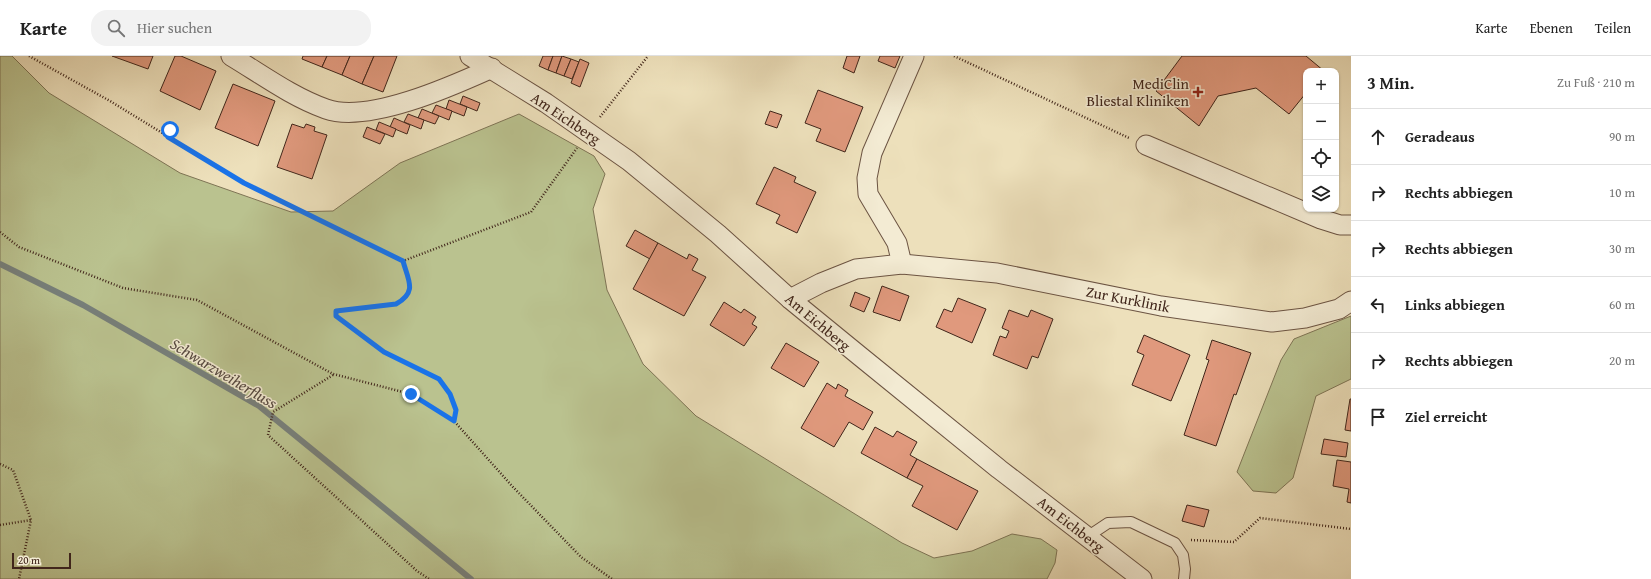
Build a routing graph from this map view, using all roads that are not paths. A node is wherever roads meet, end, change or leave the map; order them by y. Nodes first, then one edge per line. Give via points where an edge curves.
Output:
1 (230, 56) edge
2 (470, 56) edge
3 (914, 56) edge
4 (492, 68) junction
5 (1146, 145) road end
6 (1351, 225) edge
7 (902, 264) junction
8 (790, 298) junction
9 (1351, 301) edge
10 (1087, 537) junction
11 (1142, 579) edge
12 (1184, 579) edge

1 - 4 street via 314,104 327,110 349,112 380,110
2 - 4 street, Am Eichberg
3 - 7 street via 872,153 867,178 868,194 897,243
4 - 8 street, Am Eichberg via 629,161 718,234
5 - 6 street via 1321,219 1340,225
7 - 8 street, Zur Kurklinik via 856,269
7 - 9 street, Zur Kurklinik via 997,273 1161,306 1272,322 1318,315 1338,309
8 - 10 street, Am Eichberg via 860,358
10 - 11 street, Am Eichberg
10 - 12 lane via 1108,523 1131,522 1175,543 1183,555 1186,569

